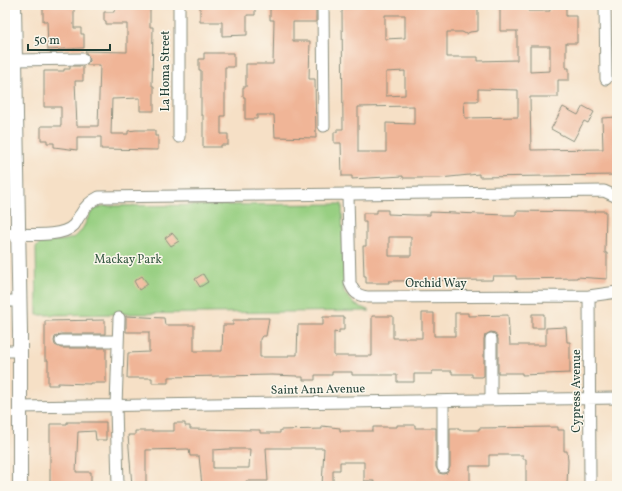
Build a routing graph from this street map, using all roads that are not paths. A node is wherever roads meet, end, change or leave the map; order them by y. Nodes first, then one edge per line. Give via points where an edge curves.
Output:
1 (14, 5) edge
2 (179, 5) edge
3 (323, 5) edge
4 (604, 5) edge
5 (11, 54) edge
6 (83, 60) dead end
7 (606, 79) dead end
8 (324, 126) dead end
9 (179, 137) dead end
10 (348, 195) junction
11 (617, 196) edge
12 (11, 234) edge
13 (617, 292) edge
14 (589, 296) junction
15 (12, 301) edge
16 (119, 318) dead end
17 (491, 339) dead end
18 (61, 341) dead end
19 (118, 341) junction
20 (5, 351) edge
21 (20, 351) junction
22 (590, 398) junction
23 (617, 398) edge
24 (490, 400) junction
25 (443, 401) junction
26 (116, 406) junction
27 (20, 407) junction
28 (443, 468) dead end
29 (20, 486) edge
30 (118, 486) edge
31 (590, 486) edge

1 - 5 main road
2 - 9 street, La Homa Street
3 - 8 street
4 - 7 street
5 - 6 street
5 - 12 main road
10 - 11 street via 604,191
10 - 12 street via 99,197 91,202 69,230 56,233
10 - 14 street, Orchid Way via 350,283 358,295
12 - 15 main road
13 - 14 street, Orchid Way
14 - 22 street, Cypress Avenue
15 - 21 main road
16 - 19 street
17 - 24 street
18 - 19 street
19 - 26 street
20 - 21 street
21 - 27 main road
22 - 23 street, Saint Ann Avenue
22 - 24 street, Saint Ann Avenue
22 - 31 street, Cypress Avenue
24 - 25 street, Saint Ann Avenue
25 - 26 street, Saint Ann Avenue
25 - 28 street
26 - 27 street, Saint Ann Avenue
26 - 30 street
27 - 29 main road

